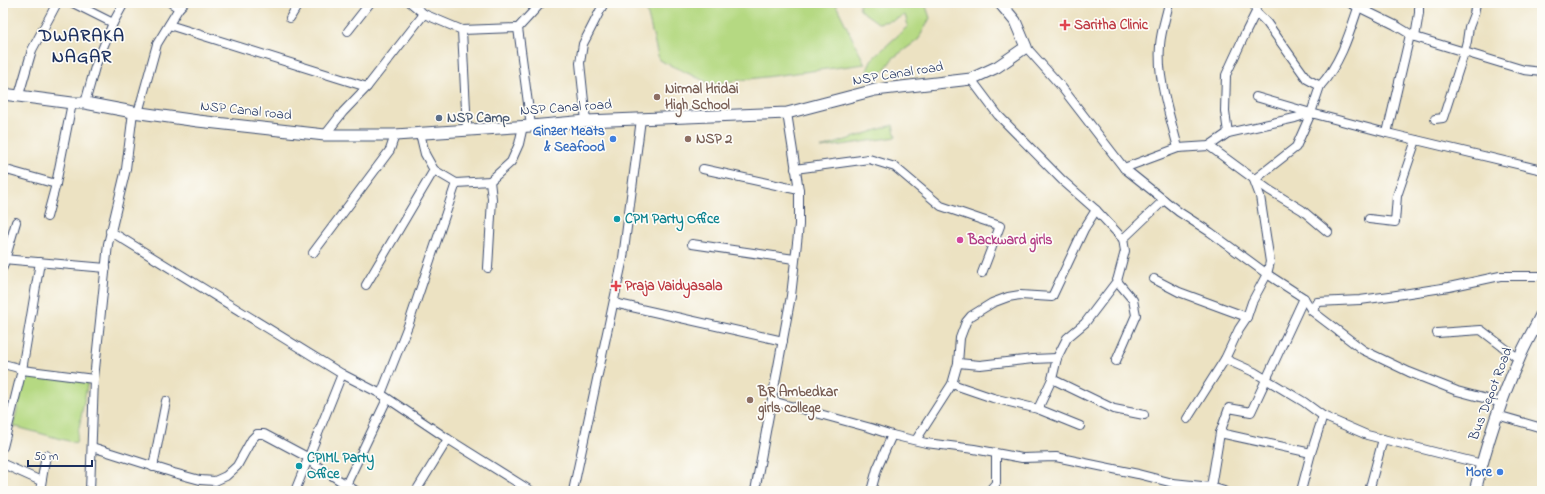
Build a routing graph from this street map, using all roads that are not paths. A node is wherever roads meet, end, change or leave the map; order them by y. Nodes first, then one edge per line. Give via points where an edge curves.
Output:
1 (57, 3) edge
2 (74, 3) edge
3 (124, 3) edge
4 (171, 3) edge
5 (299, 3) edge
6 (370, 3) edge
7 (411, 3) edge
8 (541, 3) edge
9 (604, 3) edge
10 (1000, 3) edge
11 (1169, 3) edge
12 (1255, 3) edge
13 (1419, 3) edge
14 (1476, 3) edge
15 (1354, 5) edge
16 (182, 6) edge
17 (1256, 12) junction
18 (424, 14) junction
19 (290, 18) dead end
20 (114, 23) junction
21 (169, 25) junction
22 (518, 28) junction
23 (462, 30) junction
24 (348, 31) dead end
25 (1412, 36) junction
26 (1026, 47) junction
27 (1464, 53) junction
28 (1542, 72) edge
29 (971, 79) junction
30 (1320, 86) junction
31 (367, 87) junction
32 (3, 94) edge
33 (19, 95) junction
34 (1256, 97) dead end
35 (72, 103) junction
36 (85, 103) junction
37 (135, 112) junction
38 (787, 113) junction
39 (1311, 113) junction
40 (641, 119) junction
41 (1435, 119) dead end
42 (586, 120) junction
43 (527, 126) junction
44 (467, 130) junction
45 (1228, 133) junction
46 (1387, 133) junction
47 (325, 134) junction
48 (420, 134) junction
49 (395, 136) junction
50 (1416, 140) junction
51 (1209, 146) junction
52 (1178, 148) junction
53 (1124, 168) junction
54 (3, 169) edge
55 (795, 169) junction
56 (434, 170) junction
57 (703, 170) dead end
58 (1542, 170) edge
59 (1254, 180) junction
60 (490, 181) junction
61 (456, 183) junction
62 (56, 184) junction
63 (799, 190) junction
64 (1164, 200) junction
65 (1096, 210) junction
66 (47, 217) dead end
67 (1369, 219) dead end
68 (16, 222) dead end
69 (110, 231) junction
70 (1328, 232) dead end
71 (1123, 239) junction
72 (692, 244) dead end
73 (313, 253) dead end
74 (794, 259) junction
75 (4, 262) edge
76 (40, 262) junction
77 (106, 268) junction
78 (488, 268) dead end
79 (982, 273) dead end
80 (1266, 274) junction
81 (1542, 276) edge
82 (1154, 279) dead end
83 (1117, 281) junction
84 (366, 285) dead end
85 (1304, 298) junction
86 (614, 303) junction
87 (1312, 311) junction
88 (1542, 314) edge
89 (1247, 317) junction
90 (1437, 334) dead end
91 (783, 341) junction
92 (1057, 358) junction
93 (1225, 359) junction
94 (1519, 359) junction
95 (1116, 361) dead end
96 (958, 363) junction
97 (3, 364) edge
98 (22, 370) junction
99 (342, 374) junction
100 (94, 379) junction
101 (1052, 379) junction
102 (1266, 380) junction
103 (952, 384) junction
104 (384, 396) junction
105 (166, 400) dead end
106 (772, 401) junction
107 (1502, 403) junction
108 (1038, 409) junction
109 (1144, 415) dead end
110 (1498, 415) junction
111 (1322, 416) junction
112 (1187, 419) dead end
113 (1080, 426) dead end
114 (1542, 428) edge
115 (1220, 433) junction
116 (892, 435) junction
117 (448, 439) junction
118 (1383, 439) junction
119 (916, 440) junction
120 (3, 447) edge
121 (92, 447) junction
122 (1311, 453) junction
123 (46, 454) dead end
124 (996, 454) junction
125 (308, 459) junction
126 (3, 464) edge
127 (1482, 464) junction
128 (153, 467) junction
129 (41, 481) junction
130 (346, 485) junction
131 (1211, 488) junction
132 (40, 491) edge
133 (90, 491) edge
134 (295, 491) edge
135 (356, 491) edge
136 (416, 491) edge
137 (531, 491) edge
138 (573, 491) edge
139 (755, 491) edge
140 (871, 491) edge
141 (989, 491) edge
142 (1224, 491) edge
143 (1301, 491) edge
144 (1369, 491) edge
145 (1475, 491) edge

1 - 33 street via 32,50
2 - 20 street
3 - 20 street
4 - 16 street
5 - 19 street
6 - 24 street
7 - 18 street
8 - 22 street
9 - 42 street via 583,44 580,63
10 - 26 street via 1015,21
11 - 52 street via 1160,46 1160,64 1162,85
12 - 17 street
13 - 25 street via 1419,13
14 - 27 street
15 - 25 street via 1395,24
15 - 30 street via 1350,33 1328,77
16 - 21 street
17 - 30 street via 1306,79
17 - 45 street via 1226,75 1225,110
18 - 23 street
18 - 31 street
20 - 36 street via 95,67
21 - 31 street
21 - 37 street via 157,44
22 - 23 street
22 - 43 street
23 - 44 street
25 - 27 street
25 - 46 street
26 - 29 street, NSP Canal road via 997,67
26 - 53 street via 1060,85
27 - 28 street via 1524,70
27 - 41 street via 1442,118
29 - 38 street, NSP Canal road via 875,90
29 - 65 street via 998,115 1062,180
30 - 39 street
31 - 47 street
32 - 33 street, NSP Canal road
33 - 35 street, NSP Canal road
34 - 39 street
35 - 36 street, NSP Canal road
35 - 62 street
36 - 37 street, NSP Canal road
37 - 47 street, NSP Canal road
37 - 69 street via 126,169
38 - 40 street, NSP Canal road
38 - 55 street
39 - 45 street
39 - 46 street
39 - 59 street via 1296,147
40 - 42 street, NSP Canal road
40 - 86 street via 623,258
42 - 43 street, NSP Canal road
43 - 44 street, NSP Canal road
43 - 60 street via 511,162
44 - 48 street, NSP Canal road
45 - 51 street
46 - 50 street
47 - 49 street, NSP Canal road
48 - 49 street, NSP Canal road
48 - 56 street via 425,154
49 - 73 street via 390,150
50 - 58 street
50 - 67 street via 1397,196 1395,222
51 - 52 street
51 - 59 street
52 - 53 street
53 - 64 street
54 - 62 street
55 - 63 street
55 - 79 street via 869,159 895,167 941,206 1000,226
56 - 61 street
56 - 84 street
57 - 63 street
59 - 70 street via 1302,210
59 - 80 street via 1260,196 1270,262
60 - 61 street
60 - 78 street via 492,199
61 - 104 street
62 - 66 street
63 - 74 street
64 - 71 street
64 - 80 street
65 - 71 street
65 - 96 street via 1084,229 1052,297 1008,297 971,316 960,338
68 - 75 street
69 - 77 street
69 - 99 street
71 - 83 street via 1125,251
72 - 74 street
74 - 91 street
75 - 76 street
76 - 77 street
76 - 98 street
77 - 100 street
80 - 85 street
80 - 89 street
81 - 87 street via 1500,276 1383,297 1317,302
82 - 89 street via 1179,292
83 - 92 street via 1085,323 1067,338
83 - 95 street via 1133,300 1136,315
85 - 87 street
85 - 102 street
86 - 91 street
86 - 138 street
87 - 107 street via 1363,350 1396,366 1457,391
88 - 94 street, Bus Depot Road
89 - 93 street
90 - 94 street via 1481,330
91 - 106 street
92 - 96 street via 980,365
92 - 101 street
93 - 102 street
93 - 112 street
94 - 107 street, Bus Depot Road
96 - 103 street
97 - 98 street
98 - 100 street
98 - 120 street
99 - 104 street
99 - 125 street
100 - 121 street
101 - 108 street
101 - 109 street via 1114,409
102 - 111 street via 1304,402
102 - 115 street via 1251,412 1229,408
103 - 108 street
103 - 119 street
104 - 117 street
104 - 130 street
105 - 128 street
106 - 116 street
106 - 139 street
107 - 110 street, Bus Depot Road
108 - 113 street
110 - 114 street
110 - 127 street, Bus Depot Road
111 - 118 street
111 - 122 street
115 - 122 street
115 - 131 street
116 - 119 street
116 - 140 street via 877,469
117 - 136 street
117 - 137 street
118 - 127 street
118 - 144 street
119 - 124 street
121 - 128 street
121 - 133 street
122 - 143 street
123 - 129 street
124 - 131 street via 1022,458 1056,457
124 - 141 street via 996,482
125 - 128 street via 264,434 257,434 237,466 226,476 215,481 200,480
125 - 130 street
125 - 134 street
126 - 129 street
127 - 145 street, Bus Depot Road
129 - 132 street
130 - 135 street
131 - 142 street

